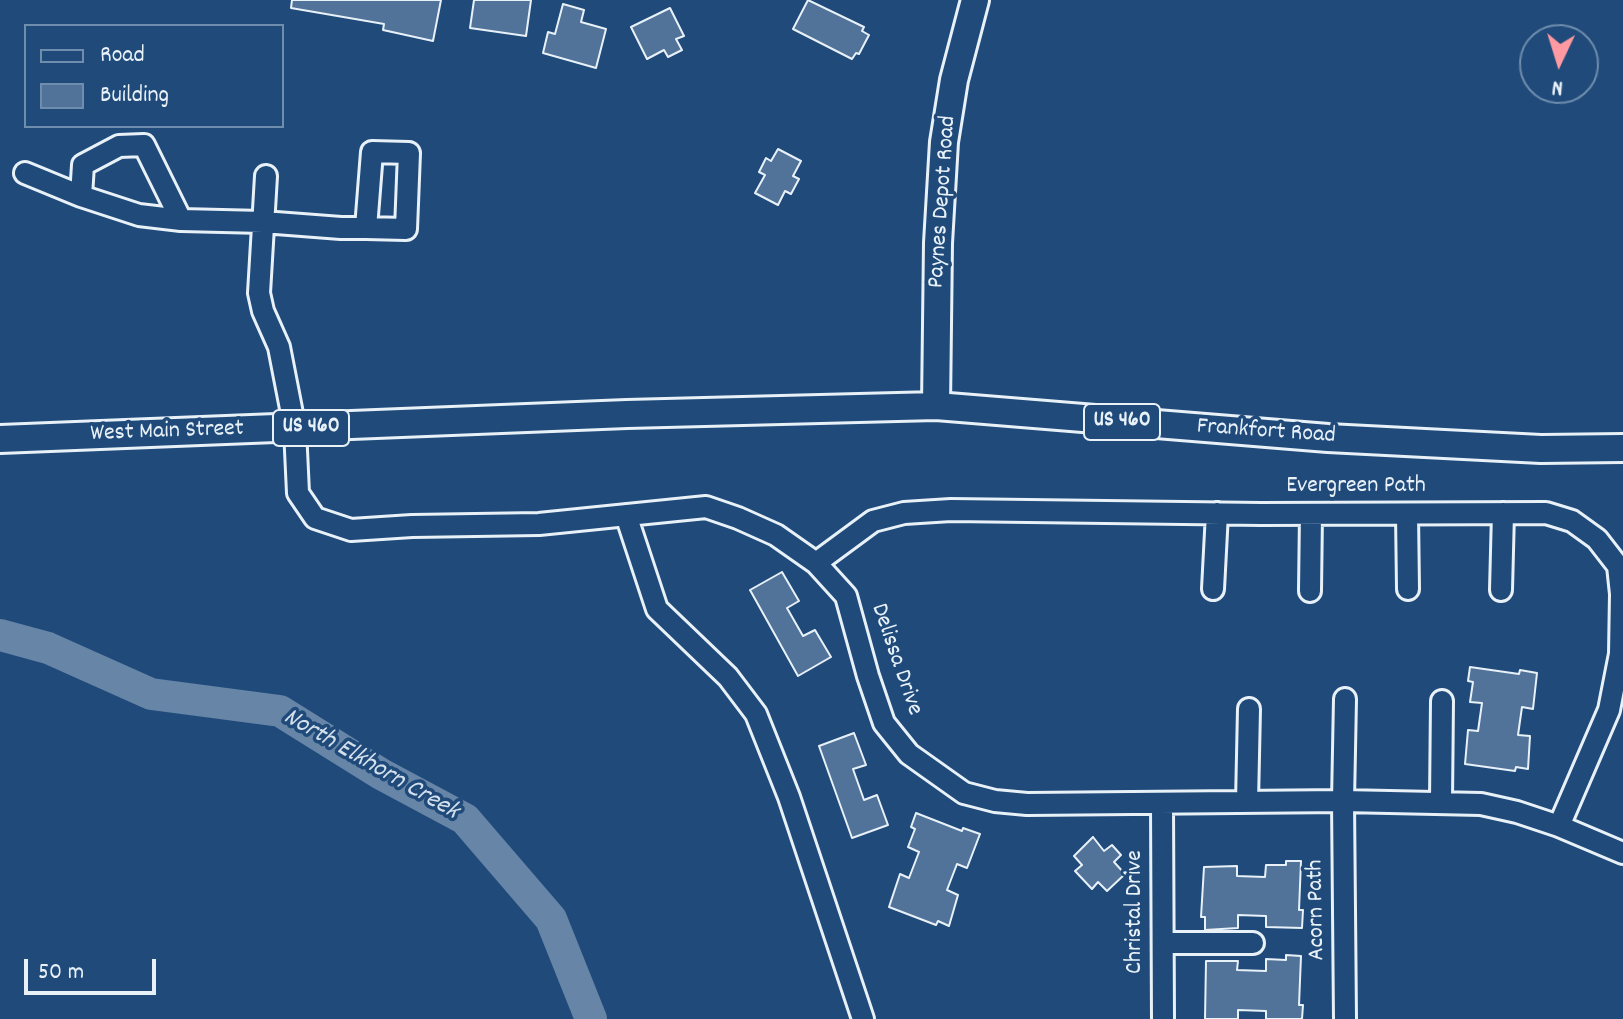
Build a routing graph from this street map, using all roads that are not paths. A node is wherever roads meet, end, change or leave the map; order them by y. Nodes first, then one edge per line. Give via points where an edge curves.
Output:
1 (975, 0) edge
2 (25, 173) dead end
3 (266, 176) dead end
4 (81, 196) junction
5 (181, 220) junction
6 (263, 222) junction
7 (366, 228) dead end
8 (936, 406) junction
9 (622, 414) joint
10 (295, 429) junction
11 (0, 439) edge
12 (1623, 448) edge
13 (1217, 513) junction
14 (1503, 513) junction
15 (1311, 514) junction
16 (1407, 514) junction
17 (626, 515) junction
18 (816, 563) junction
19 (1213, 589) dead end
20 (1408, 589) dead end
21 (1501, 590) dead end
22 (1310, 591) dead end
23 (1345, 699) dead end
24 (1442, 701) dead end
25 (1249, 709) dead end
26 (1343, 801) junction
27 (1441, 801) junction
28 (1247, 802) junction
29 (1162, 804) junction
30 (1559, 826) junction
31 (1623, 853) edge
32 (1163, 943) junction
33 (1253, 943) dead end
34 (863, 1019) edge
35 (1163, 1019) edge
36 (1345, 1019) edge

1 - 8 main road, Paynes Depot Road via 944,142
2 - 4 street
3 - 6 street
4 - 5 street via 139,215
4 - 5 street via 83,165 119,146 144,145
5 - 6 street
6 - 7 street
6 - 10 street via 259,293 279,347
8 - 9 main road, Frankfort Road / US 460
8 - 12 main road, Frankfort Road / US 460 via 1328,438
9 - 10 main road, West Main Street / US 460
10 - 11 main road, West Main Street / US 460
10 - 17 street, Delissa Drive via 298,493 315,518 351,530 539,524
13 - 15 street, Evergreen Path
13 - 18 street, Evergreen Path via 904,513 873,521
13 - 19 street
14 - 16 street, Evergreen Path
14 - 21 street
14 - 30 street, Evergreen Path via 1546,513 1572,521 1597,539 1618,566 1620,654 1609,710
15 - 16 street, Evergreen Path
15 - 22 street
16 - 20 street
17 - 18 street, Delissa Drive via 706,507 776,535
17 - 34 street via 657,609 728,677 756,714
18 - 29 street, Delissa Drive via 846,596 884,723 909,754 939,776 964,793 995,801
23 - 26 street, Acorn Path
24 - 27 street
25 - 28 street
26 - 27 street, Delissa Drive
26 - 28 street, Delissa Drive
26 - 36 street, Acorn Path
27 - 30 street, Delissa Drive via 1481,804
28 - 29 street, Delissa Drive
29 - 32 street, Christal Drive
30 - 31 street, Delissa Drive
32 - 33 street
32 - 35 street, Christal Drive

